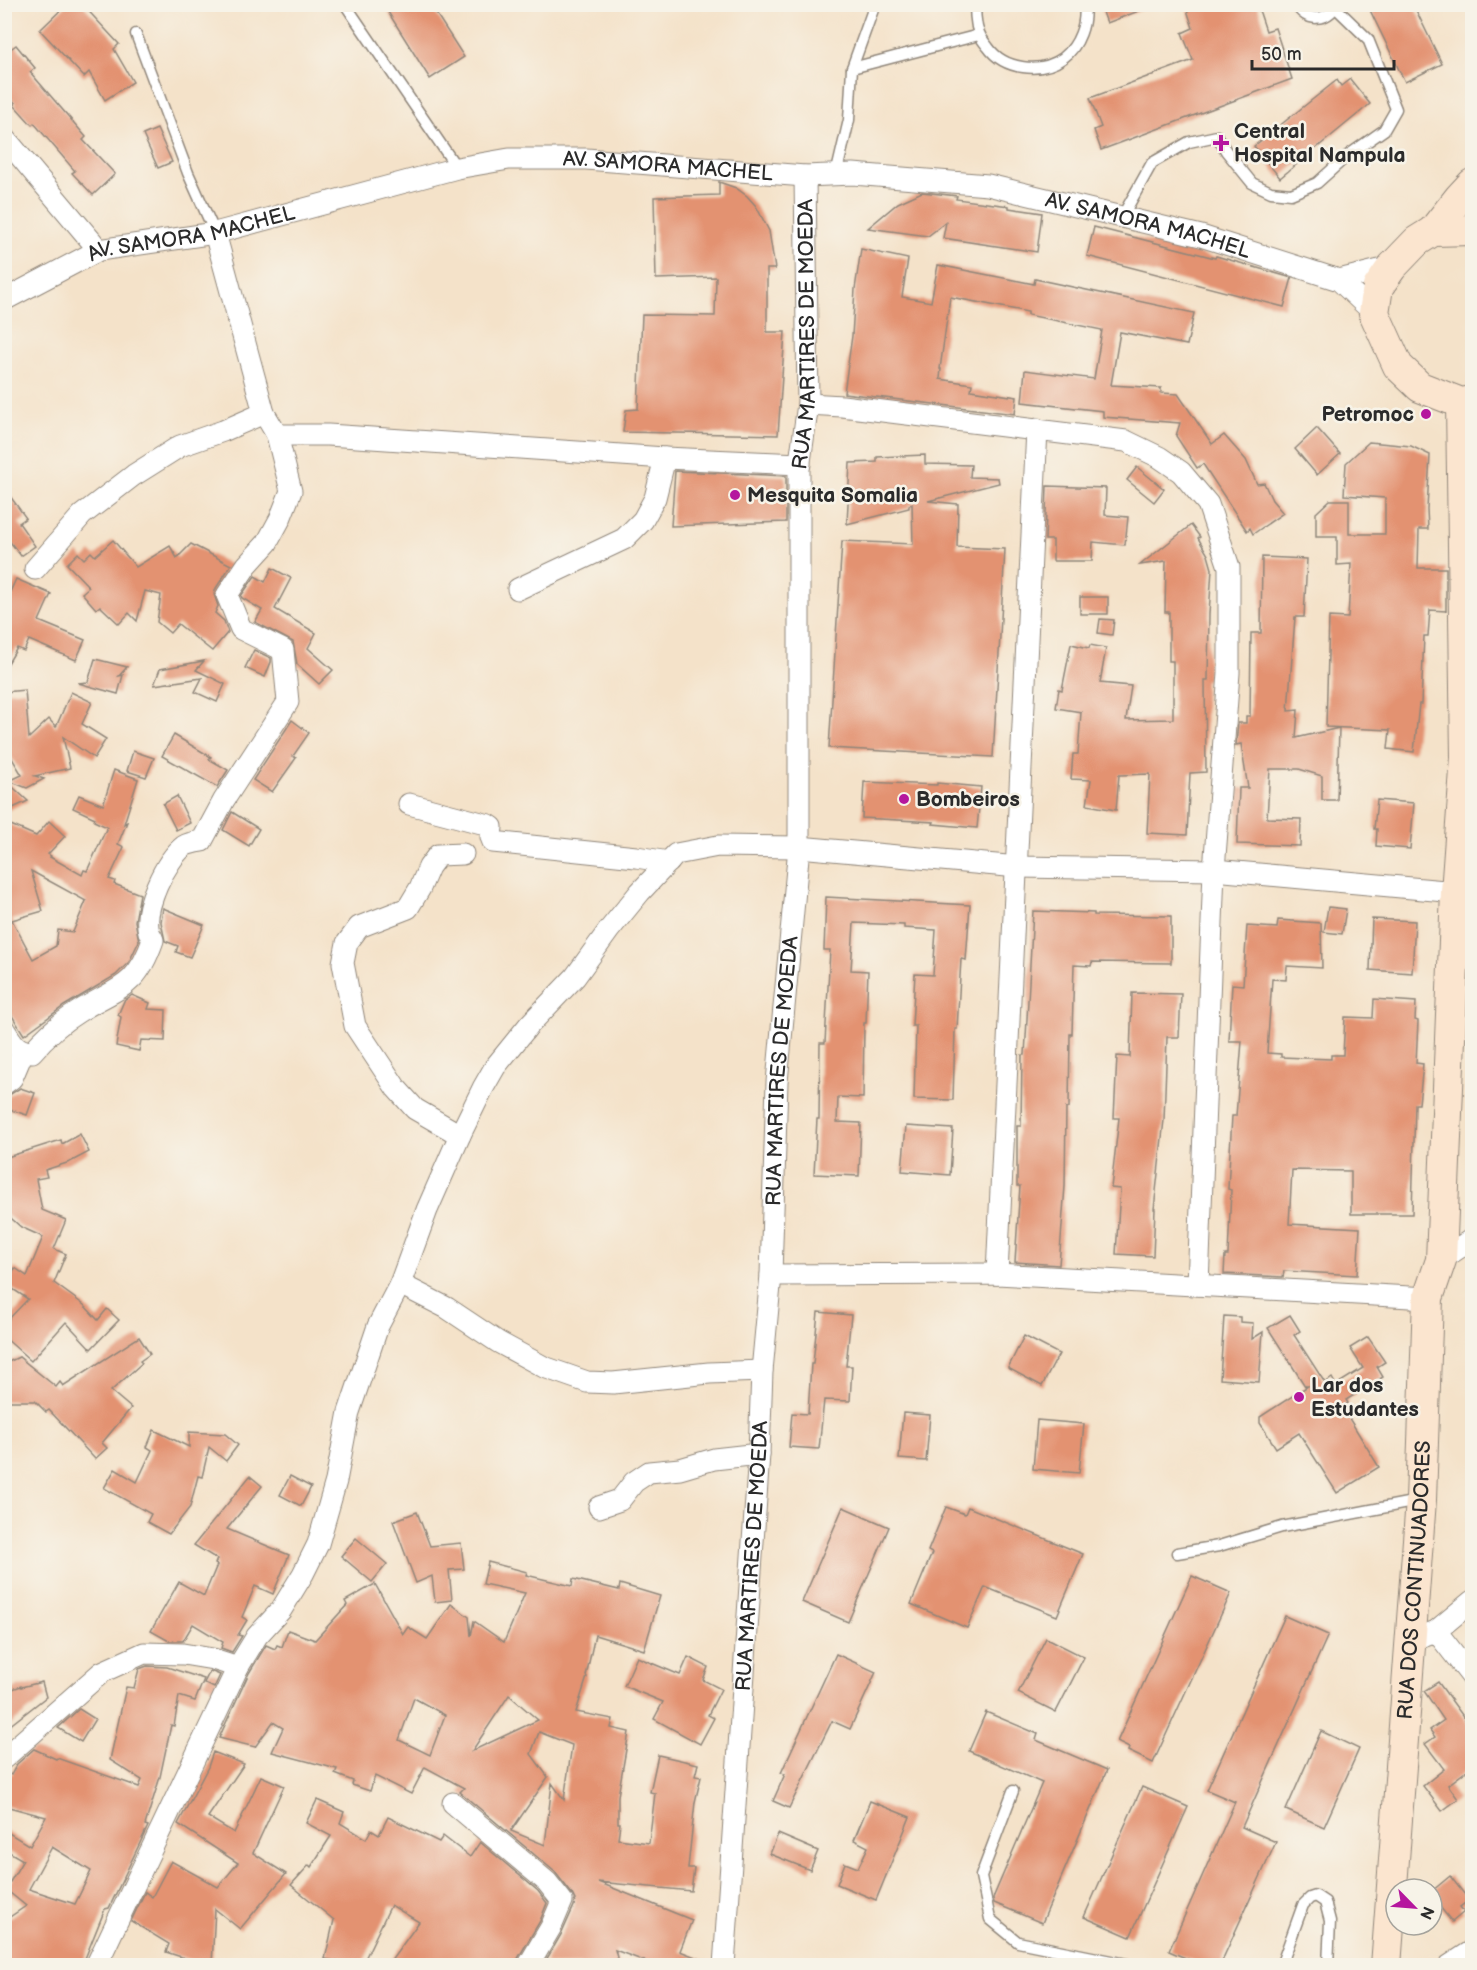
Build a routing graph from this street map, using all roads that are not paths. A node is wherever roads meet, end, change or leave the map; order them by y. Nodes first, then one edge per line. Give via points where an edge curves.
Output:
1 (345, 4) edge
2 (875, 4) edge
3 (976, 4) edge
4 (1084, 4) edge
5 (1296, 4) edge
6 (1337, 6) edge
7 (136, 34) dead end
8 (979, 35) junction
9 (852, 68) junction
10 (4, 137) edge
11 (457, 168) junction
12 (836, 175) junction
13 (805, 176) junction
14 (1473, 184) edge
15 (1122, 217) junction
16 (1473, 230) edge
17 (1433, 231) junction
18 (215, 233) junction
19 (99, 250) junction
20 (1392, 267) junction
21 (1339, 280) junction
22 (4, 300) edge
23 (1374, 313) junction
24 (1467, 402) edge
25 (808, 404) junction
26 (264, 413) junction
27 (1037, 429) junction
28 (277, 435) junction
29 (665, 458) junction
30 (800, 464) junction
31 (35, 569) dead end
32 (518, 589) dead end
33 (1469, 762) edge
34 (409, 804) dead end
35 (799, 847) junction
36 (463, 854) dead end
37 (669, 862) junction
38 (1017, 867) junction
39 (1214, 870) junction
40 (1456, 892) junction
41 (4, 1029) edge
42 (23, 1052) junction
43 (4, 1084) edge
44 (460, 1135) junction
45 (1473, 1239) edge
46 (1441, 1260) junction
47 (997, 1274) junction
48 (771, 1275) junction
49 (400, 1284) junction
50 (1198, 1285) junction
51 (1428, 1298) junction
52 (762, 1371) junction
53 (759, 1454) junction
54 (1421, 1500) junction
55 (599, 1507) dead end
56 (1177, 1553) dead end
57 (1473, 1601) edge
58 (1422, 1636) junction
59 (238, 1667) junction
60 (1473, 1677) edge
61 (4, 1758) edge
62 (1013, 1791) dead end
63 (453, 1803) dead end
64 (1473, 1951) edge
65 (96, 1965) edge
66 (528, 1965) edge
67 (724, 1965) edge
68 (1137, 1965) edge
69 (1281, 1965) edge
70 (1328, 1965) edge
71 (1386, 1965) edge
72 (1449, 1965) edge

1 - 11 lane
2 - 9 lane
3 - 8 lane
4 - 8 lane via 1086,15 1079,39 1063,58 1040,68 1015,67 993,55
5 - 6 lane via 1303,15 1312,18 1329,15
6 - 15 lane via 1368,39 1386,81 1396,109 1384,130 1317,183 1292,194 1271,192 1252,183 1217,136 1189,142 1152,163
7 - 18 lane
8 - 9 lane
9 - 12 lane via 849,120
10 - 19 street
11 - 13 street, AV. SAMORA MACHEL via 509,159 586,159
11 - 18 street, AV. SAMORA MACHEL
12 - 13 street, AV. SAMORA MACHEL
12 - 15 street, AV. SAMORA MACHEL via 988,184
13 - 25 street, RUA MARTIRES DE MOEDA
14 - 17 street
15 - 21 street, AV. SAMORA MACHEL via 1201,236
16 - 17 street
17 - 20 street via 1417,241
18 - 19 street, AV. SAMORA MACHEL
18 - 26 street
19 - 22 street, AV. SAMORA MACHEL
20 - 21 street
20 - 23 street via 1378,287
21 - 23 street
23 - 24 street via 1398,366 1420,387
24 - 33 street, RUA DOS CONTINUADORES
25 - 27 street
25 - 30 street, RUA MARTIRES DE MOEDA
26 - 28 street
26 - 31 street via 180,446 134,475 82,515
27 - 38 street
27 - 39 street via 1126,441 1180,472 1208,504 1229,567 1230,603 1229,673
28 - 29 street via 328,435
28 - 42 street via 291,491 267,543 227,596 241,629 283,650 288,702 202,841 186,844 164,871 148,917 153,940 133,979 68,1018 32,1052
29 - 30 street
29 - 32 street via 656,498 643,520 624,539
30 - 35 street, RUA MARTIRES DE MOEDA
33 - 40 street, RUA DOS CONTINUADORES
34 - 37 street via 492,826 493,842
35 - 37 street via 718,846 676,854
35 - 38 street
35 - 48 street, RUA MARTIRES DE MOEDA via 777,1082
36 - 44 street via 438,855 408,908 359,927 347,943 343,963 355,1026 396,1088 415,1109
37 - 44 street via 495,1067
38 - 39 street
38 - 47 street
39 - 40 street
39 - 50 street
40 - 46 street, RUA DOS CONTINUADORES
41 - 42 street via 14,1046
42 - 43 street via 12,1078
44 - 49 street
45 - 46 street
46 - 51 street, RUA DOS CONTINUADORES
47 - 48 street
47 - 50 street
48 - 52 street, RUA MARTIRES DE MOEDA
49 - 52 street via 544,1367 587,1382
49 - 59 street via 378,1326 349,1412 336,1481 318,1544 281,1610 257,1636
50 - 51 street
51 - 54 street, RUA DOS CONTINUADORES
52 - 53 street, RUA MARTIRES DE MOEDA
53 - 55 street via 649,1472 634,1482 620,1500
53 - 67 street, RUA MARTIRES DE MOEDA
54 - 56 lane via 1282,1527 1219,1546
54 - 58 street, RUA DOS CONTINUADORES
57 - 58 street
58 - 60 street
58 - 71 street, RUA DOS CONTINUADORES
59 - 61 street via 183,1654 144,1653 102,1672
59 - 65 street
62 - 68 lane via 981,1876 990,1919 1018,1942
63 - 66 street via 547,1882 562,1901
64 - 72 street
69 - 70 lane via 1304,1905 1316,1896 1325,1902 1330,1921

